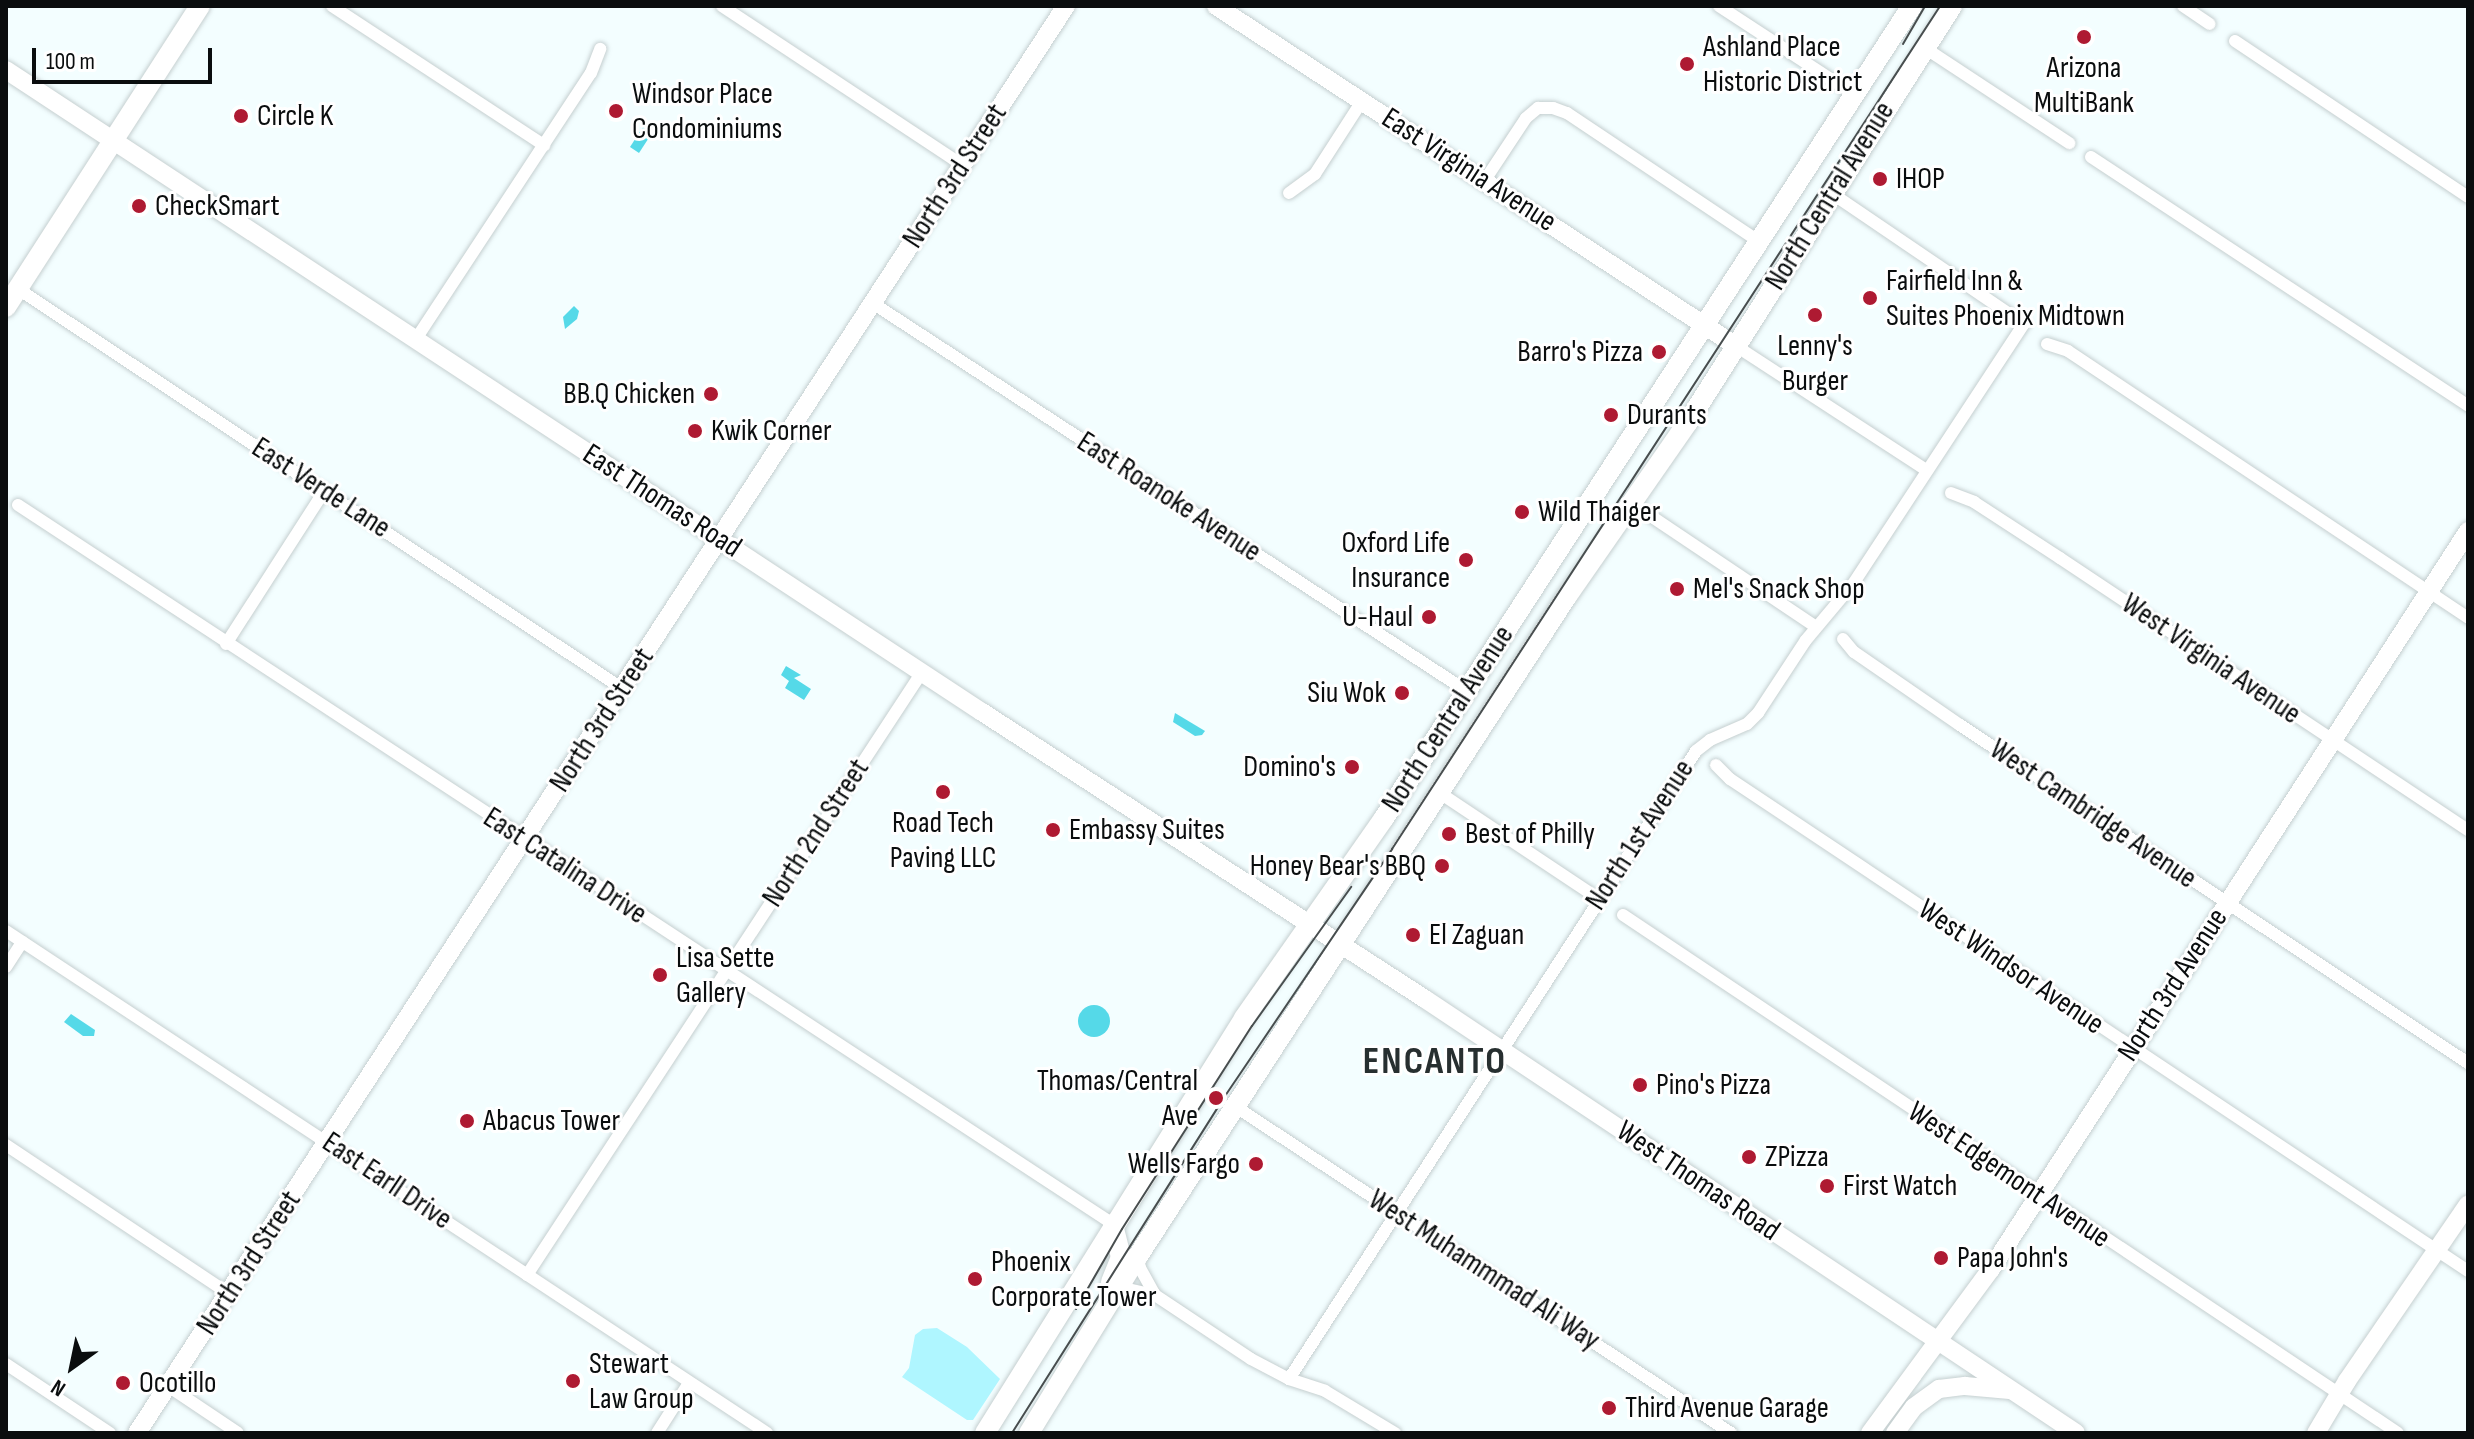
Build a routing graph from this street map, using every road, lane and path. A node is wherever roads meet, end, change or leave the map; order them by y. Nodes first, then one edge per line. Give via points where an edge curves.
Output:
1 (200, 6) edge
2 (332, 6) edge
3 (722, 6) edge
4 (1066, 6) edge
5 (1216, 6) edge
6 (1719, 6) edge
7 (1912, 6) edge
8 (1952, 6) edge
9 (2183, 6) edge
10 (2210, 24) dead end
11 (2235, 41) dead end
12 (1925, 48) junction
13 (600, 49) dead end
14 (6, 70) edge
15 (1855, 95) junction
16 (1362, 101) junction
17 (114, 139) junction
18 (2069, 143) dead end
19 (544, 145) junction
20 (2091, 157) dead end
21 (962, 165) junction
22 (1485, 180) junction
23 (1289, 193) dead end
24 (1831, 193) junction
25 (2468, 197) edge
26 (1760, 242) junction
27 (18, 289) junction
28 (874, 304) junction
29 (6, 307) edge
30 (1721, 336) junction
31 (416, 339) junction
32 (2047, 344) dead end
33 (2468, 406) edge
34 (1926, 470) junction
35 (325, 490) junction
36 (1951, 493) dead end
37 (1633, 504) junction
38 (18, 505) dead end
39 (2468, 531) edge
40 (721, 539) junction
41 (2428, 591) junction
42 (2468, 618) edge
43 (1816, 627) junction
44 (1843, 639) dead end
45 (226, 644) junction
46 (922, 672) junction
47 (623, 689) junction
48 (1465, 690) junction
49 (2331, 740) junction
50 (1716, 765) dead end
51 (1440, 793) junction
52 (2468, 830) edge
53 (524, 839) junction
54 (1599, 899) junction
55 (2226, 902) junction
56 (1623, 915) dead end
57 (1313, 926) junction
58 (6, 931) edge
59 (22, 942) junction
60 (1341, 944) junction
61 (6, 967) edge
62 (725, 971) junction
63 (2133, 1048) junction
64 (1500, 1049) junction
65 (2468, 1063) edge
66 (1236, 1107) junction
67 (329, 1142) junction
68 (6, 1145) edge
69 (2040, 1195) junction
70 (2468, 1204) edge
71 (1394, 1211) junction
72 (1113, 1224) junction
73 (2437, 1251) junction
74 (1138, 1256) junction
75 (2468, 1271) edge
76 (527, 1275) junction
77 (229, 1294) junction
78 (1155, 1295) junction
79 (1111, 1299) junction
80 (1089, 1336) junction
81 (1942, 1343) junction
82 (6, 1364) edge
83 (1289, 1379) junction
84 (689, 1383) junction
85 (168, 1386) junction
86 (2012, 1391) junction
87 (2339, 1394) junction
88 (1897, 1430) edge
89 (110, 1433) edge
90 (137, 1433) edge
91 (238, 1433) edge
92 (657, 1433) edge
93 (767, 1433) edge
94 (985, 1433) edge
95 (1029, 1433) edge
96 (1395, 1433) edge
97 (1731, 1433) edge
98 (1870, 1433) edge
99 (2076, 1433) edge
100 (2316, 1433) edge
101 (2398, 1433) edge

1 - 17 main road
2 - 19 street
3 - 21 street
4 - 21 street, North 3rd Street
5 - 16 street, East Virginia Avenue
6 - 15 street
7 - 15 main road, North Central Avenue
8 - 12 main road, North Central Avenue
9 - 10 street
11 - 25 street
12 - 18 street
12 - 24 main road, North Central Avenue
13 - 19 street via 596,64
14 - 17 street, East Thomas Road
15 - 26 main road, North Central Avenue
16 - 22 street, East Virginia Avenue
16 - 23 street via 1315,174
17 - 27 main road
17 - 31 street, East Thomas Road
19 - 31 street
20 - 33 street
21 - 28 street, North 3rd Street
22 - 26 street via 1526,118 1538,108 1553,108
22 - 30 street, East Virginia Avenue
24 - 30 main road, North Central Avenue
24 - 34 street, North 1st Avenue via 2024,324
26 - 30 main road, North Central Avenue
27 - 29 main road
27 - 35 street, East Verde Lane
28 - 40 street, North 3rd Street
28 - 48 street, East Roanoke Avenue
30 - 34 street
30 - 37 main road, North Central Avenue
30 - 48 main road, North Central Avenue
31 - 40 street, East Thomas Road
32 - 41 street via 2068,351
34 - 43 street, North 1st Avenue via 1846,594
35 - 45 street
35 - 47 street, East Verde Lane
36 - 49 street, West Virginia Avenue via 1998,518
37 - 43 street
37 - 51 main road, North Central Avenue
38 - 45 street, East Catalina Drive
39 - 41 street, North 3rd Avenue
40 - 46 street, East Thomas Road
40 - 47 street, North 3rd Street
41 - 42 street
41 - 49 street, North 3rd Avenue
43 - 54 street, North 1st Avenue via 1747,724 1696,751
44 - 55 street, West Cambridge Avenue via 1854,652
45 - 53 street, East Catalina Drive
46 - 57 street, East Thomas Road
46 - 62 street, North 2nd Street
47 - 53 street, North 3rd Street
48 - 57 main road, North Central Avenue
49 - 52 street, West Virginia Avenue
49 - 55 street, North 3rd Avenue
50 - 63 street, West Windsor Avenue
51 - 54 street
51 - 60 main road, North Central Avenue
53 - 62 street, East Catalina Drive
53 - 67 street, North 3rd Street
54 - 64 street, North 1st Avenue
55 - 63 street, North 3rd Avenue
55 - 65 street, West Cambridge Avenue
56 - 69 street, West Edgemont Avenue
57 - 60 street, West Thomas Road
57 - 72 main road, North Central Avenue
58 - 59 street, East Earll Drive
59 - 61 street
59 - 67 street, East Earll Drive
60 - 64 street, West Thomas Road
60 - 66 main road, North Central Avenue
62 - 72 street, East Catalina Drive
62 - 76 street, North 2nd Street
63 - 69 street, North 3rd Avenue
63 - 73 street, West Windsor Avenue
64 - 71 street, North 1st Avenue
64 - 81 street, West Thomas Road
66 - 71 street, West Muhammmad Ali Way
66 - 74 main road, North Central Avenue
67 - 76 street, East Earll Drive
67 - 77 street, North 3rd Street
68 - 77 street
69 - 81 street, North 3rd Avenue
69 - 87 street, West Edgemont Avenue
70 - 73 street
71 - 83 street, North 1st Avenue
71 - 97 street, West Muhammmad Ali Way
72 - 80 main road via 1120,1268 1090,1315
72 - 94 main road, North Central Avenue
73 - 75 street, West Windsor Avenue
73 - 87 street
74 - 78 street
74 - 79 main road, North Central Avenue
76 - 84 street, East Earll Drive
77 - 85 street, North 3rd Street
78 - 79 street via 1128,1289
78 - 83 street
79 - 80 main road, North Central Avenue
80 - 95 main road, North Central Avenue
81 - 86 street, West Thomas Road
81 - 88 street via 1904,1406
81 - 98 street, North 3rd Avenue
82 - 89 street
83 - 96 street via 1325,1391
84 - 92 street
84 - 93 street, East Earll Drive
85 - 90 street, North 3rd Street
85 - 91 street
86 - 88 street via 1939,1389 1914,1407
86 - 99 street, West Thomas Road
87 - 100 street
87 - 101 street, West Edgemont Avenue

